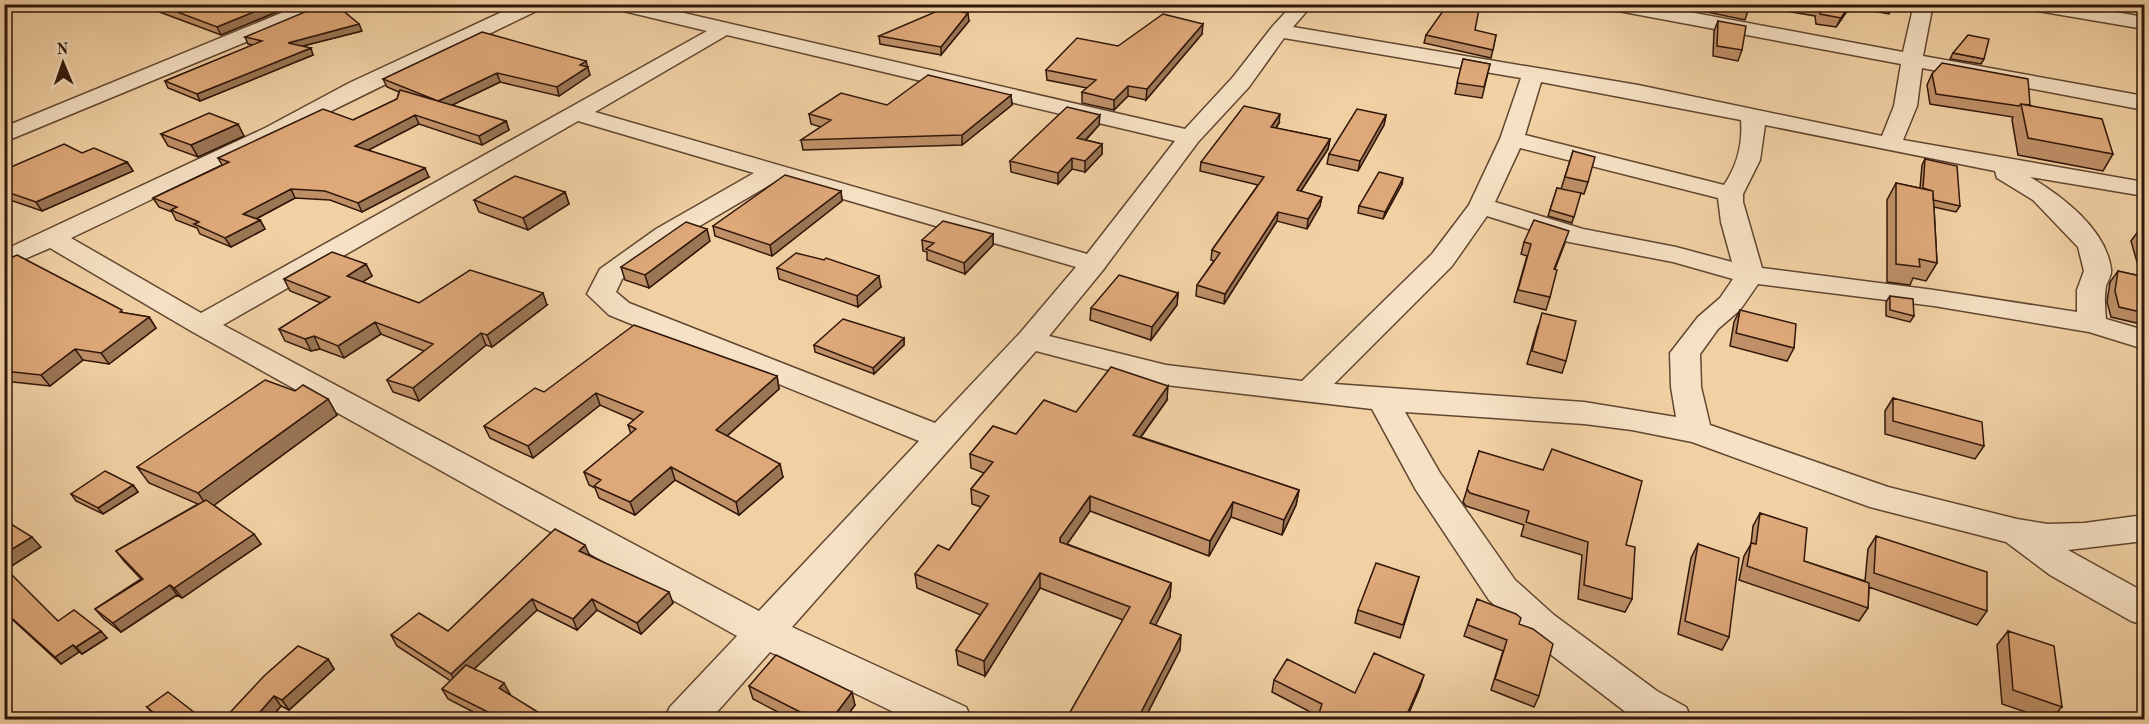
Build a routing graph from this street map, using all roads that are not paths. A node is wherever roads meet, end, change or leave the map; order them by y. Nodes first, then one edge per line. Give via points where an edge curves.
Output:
1 (321, 4) edge
2 (536, 4) edge
3 (618, 4) edge
4 (1304, 4) edge
5 (1613, 4) edge
6 (1924, 4) edge
7 (2032, 4) edge
8 (2082, 4) edge
9 (2107, 17) junction
10 (2145, 23) edge
11 (724, 29) junction
12 (1279, 31) junction
13 (1913, 61) junction
14 (1533, 73) junction
15 (2145, 103) edge
16 (575, 113) junction
17 (1752, 116) junction
18 (4, 135) edge
19 (1190, 137) junction
20 (1512, 139) junction
21 (1889, 143) junction
22 (1979, 161) junction
23 (775, 171) junction
24 (2145, 189) edge
25 (1731, 194) junction
26 (1481, 206) junction
27 (52, 238) junction
28 (4, 260) edge
29 (1093, 264) junction
30 (1750, 275) junction
31 (2093, 324) junction
32 (201, 325) junction
33 (1030, 340) junction
34 (2145, 340) edge
35 (1309, 392) junction
36 (1383, 400) junction
37 (1695, 432) junction
38 (941, 438) junction
39 (2145, 528) edge
40 (2017, 532) junction
41 (2145, 610) edge
42 (762, 631) junction
43 (684, 720) edge
44 (952, 720) edge
45 (1672, 720) edge

1 - 18 street
2 - 27 street
3 - 11 street
4 - 12 street
5 - 13 street
6 - 13 street
7 - 9 street
8 - 9 street
9 - 10 street
11 - 16 street
11 - 19 street
12 - 14 street
12 - 19 street
13 - 15 street
13 - 21 street via 1899,130
14 - 17 street
14 - 20 street
16 - 23 street
16 - 32 street
17 - 21 street
17 - 25 street via 1755,129 1750,138 1750,156
19 - 29 street
20 - 25 street
20 - 26 street
21 - 22 street
22 - 24 street
22 - 31 street via 2042,195 2091,246 2098,271 2089,304
23 - 29 street
23 - 38 street via 665,235 610,275 601,294 619,309
25 - 30 street via 1730,208
26 - 30 street via 1578,236 1676,255
26 - 35 street via 1442,260
27 - 28 street
27 - 32 street
29 - 33 street
30 - 31 street via 1934,298
30 - 37 street via 1730,304 1708,323 1685,353 1686,387
31 - 34 street
32 - 42 street
33 - 35 street via 1166,375
33 - 38 street
35 - 36 street
36 - 37 street via 1584,413
36 - 45 street via 1428,481 1502,590 1540,626
37 - 40 street via 1882,498
38 - 42 street
39 - 40 street via 2084,536 2048,537
40 - 41 street via 2063,565
42 - 43 street
42 - 44 street

